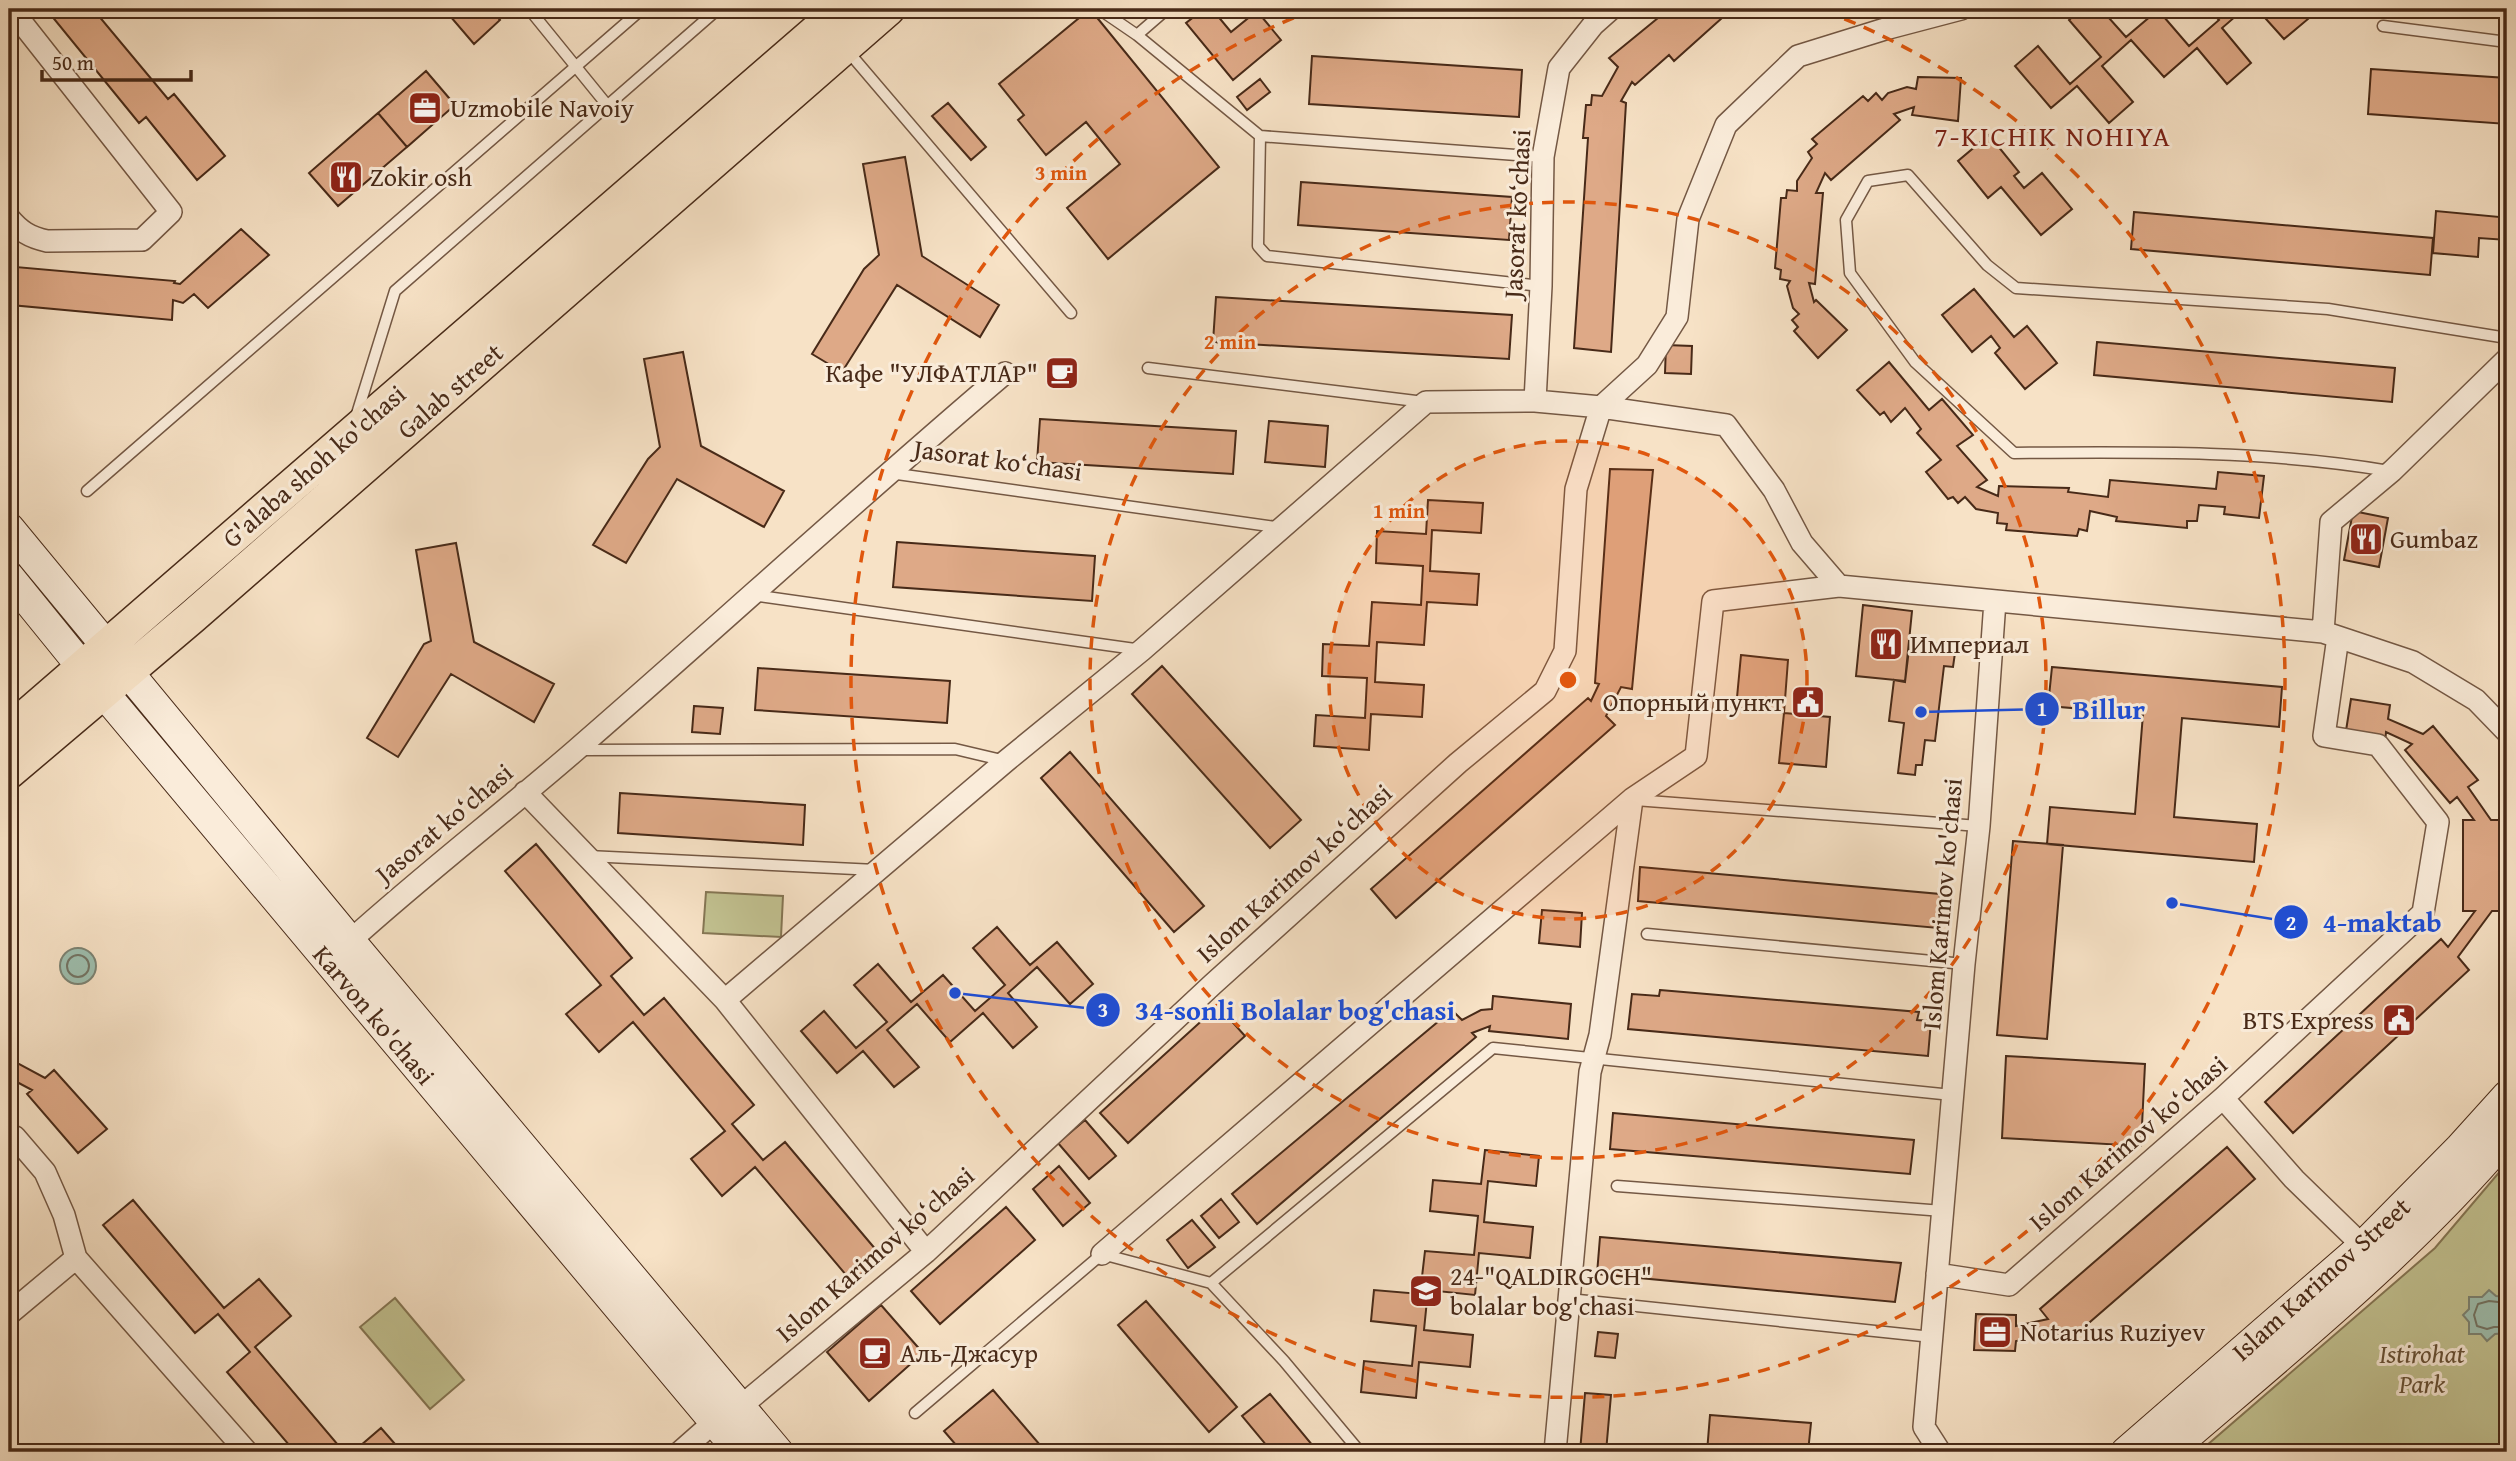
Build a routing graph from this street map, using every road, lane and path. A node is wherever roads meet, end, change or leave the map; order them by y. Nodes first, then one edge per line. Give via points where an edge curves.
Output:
1 (529, 9) edge
2 (642, 9) edge
3 (718, 9) edge
4 (842, 9) edge
5 (888, 9) edge
6 (1099, 9) edge
7 (1167, 9) edge
8 (1611, 9) edge
9 (1961, 9) edge
10 (13, 12) edge
11 (2383, 26) dead end
12 (1137, 35) junction
13 (2507, 42) edge
14 (845, 47) junction
15 (576, 66) junction
16 (607, 105) junction
17 (1259, 136) junction
18 (1543, 157) junction
19 (9, 218) edge
20 (1541, 286) junction
21 (1071, 313) dead end
22 (2507, 338) edge
23 (2507, 359) edge
24 (1148, 368) dead end
25 (1004, 373) dead end
26 (1535, 401) junction
27 (1426, 402) junction
28 (1601, 407) junction
29 (351, 434) junction
30 (2392, 471) junction
31 (887, 473) junction
32 (88, 491) dead end
33 (9, 528) edge
34 (1283, 528) junction
35 (9, 577) edge
36 (1839, 586) junction
37 (750, 594) junction
38 (1994, 601) junction
39 (2330, 634) junction
40 (1142, 650) junction
41 (104, 669) junction
42 (9, 732) edge
43 (2507, 732) edge
44 (575, 750) junction
45 (1006, 761) junction
46 (9, 772) edge
47 (525, 792) junction
48 (1632, 799) junction
49 (1979, 826) junction
50 (586, 856) junction
51 (879, 870) junction
52 (1647, 934) dead end
53 (350, 941) junction
54 (1964, 964) junction
55 (725, 1000) junction
56 (1594, 1059) junction
57 (1952, 1095) junction
58 (2507, 1096) edge
59 (2223, 1098) junction
60 (9, 1135) edge
61 (2507, 1136) edge
62 (1617, 1186) dead end
63 (1942, 1211) junction
64 (2363, 1246) junction
65 (926, 1252) junction
66 (1102, 1254) junction
67 (76, 1258) junction
68 (1937, 1274) junction
69 (1211, 1283) junction
70 (1569, 1299) junction
71 (9, 1314) edge
72 (1932, 1337) junction
73 (740, 1408) junction
74 (915, 1413) dead end
75 (714, 1422) junction
76 (247, 1452) edge
77 (680, 1452) edge
78 (740, 1452) edge
79 (778, 1452) edge
80 (1360, 1452) edge
81 (1555, 1452) edge
82 (1940, 1452) edge
83 (2126, 1452) edge
84 (2168, 1452) edge

1 - 15 lane
2 - 15 lane
3 - 16 lane
4 - 29 main road, G'alaba shoh ko'chasi
5 - 14 main road, Galab street
6 - 12 lane
7 - 12 lane
8 - 18 street, Jasorat ko‘chasi via 1559,68
9 - 28 street via 1798,56 1726,125 1688,219 1677,317 1647,365
10 - 19 street via 171,212 142,240 47,241 32,238
11 - 13 lane
12 - 17 lane
14 - 21 lane
14 - 41 main road, Galab street
15 - 16 lane
15 - 32 lane
16 - 29 lane via 395,291
17 - 18 lane
17 - 20 lane via 1258,246 1267,256
18 - 20 street, Jasorat ko‘chasi
20 - 26 street, Jasorat ko‘chasi
22 - 30 lane via 2328,309 2016,288 1987,265 1908,175 1868,181 1846,220 1850,273 1915,362 2014,453 2155,453 2334,462
23 - 30 street
24 - 27 lane
25 - 31 street
26 - 27 street
26 - 28 street
27 - 34 street
28 - 36 street via 1726,425 1774,490 1802,542
28 - 65 street, Islom Karimov ko‘chasi via 1577,489 1565,651 1545,691 1458,762 1213,984
29 - 41 main road, G'alaba shoh ko'chasi
30 - 39 street via 2331,522
31 - 34 lane, Jasorat ko‘chasi
31 - 37 street, Jasorat ko‘chasi
33 - 41 main road
34 - 40 street
35 - 41 main road, Karvon ko'chasi
36 - 38 street
36 - 48 street via 1713,601 1696,756
37 - 40 lane
37 - 44 street, Jasorat ko‘chasi
38 - 39 street
38 - 49 street, Islom Karimov ko'chasi
39 - 43 street via 2413,662 2476,700
39 - 59 street, Islom Karimov ko‘chasi via 2324,736 2378,744 2438,822 2423,913
40 - 45 street
41 - 42 main road, G'alaba shoh ko'chasi
41 - 46 main road, Galab street
41 - 53 main road
41 - 75 main road, Karvon ko'chasi
44 - 45 lane via 955,750
44 - 47 street, Jasorat ko‘chasi
45 - 51 street
47 - 50 street
47 - 53 street, Jasorat ko‘chasi
48 - 49 lane
48 - 56 street
48 - 66 street
49 - 54 street, Islom Karimov ko'chasi
50 - 51 lane
50 - 55 street
51 - 55 street
52 - 54 lane
53 - 73 main road
54 - 57 street, Islom Karimov ko'chasi
55 - 65 street
56 - 57 lane
56 - 69 lane via 1493,1048
56 - 70 street
57 - 63 street, Islom Karimov ko'chasi
58 - 64 main road, Islam Karimov Street
59 - 64 street via 2294,1179
59 - 68 street, Islom Karimov ko‘chasi via 2009,1285
60 - 67 street via 45,1172
61 - 84 main road, Islam Karimov Street via 2410,1241
62 - 63 lane
63 - 68 street, Islom Karimov ko'chasi
64 - 83 main road, Islam Karimov Street
65 - 73 street, Islom Karimov ko‘chasi
66 - 69 lane
66 - 74 lane
67 - 71 street
67 - 76 street
68 - 72 street, Islom Karimov ko'chasi
69 - 80 lane
70 - 72 lane
70 - 81 street
72 - 82 street, Islom Karimov ko'chasi via 1924,1427
73 - 75 street, Islom Karimov ko‘chasi
73 - 79 main road
75 - 77 street, Islom Karimov ko‘chasi
75 - 78 main road, Karvon ko'chasi

